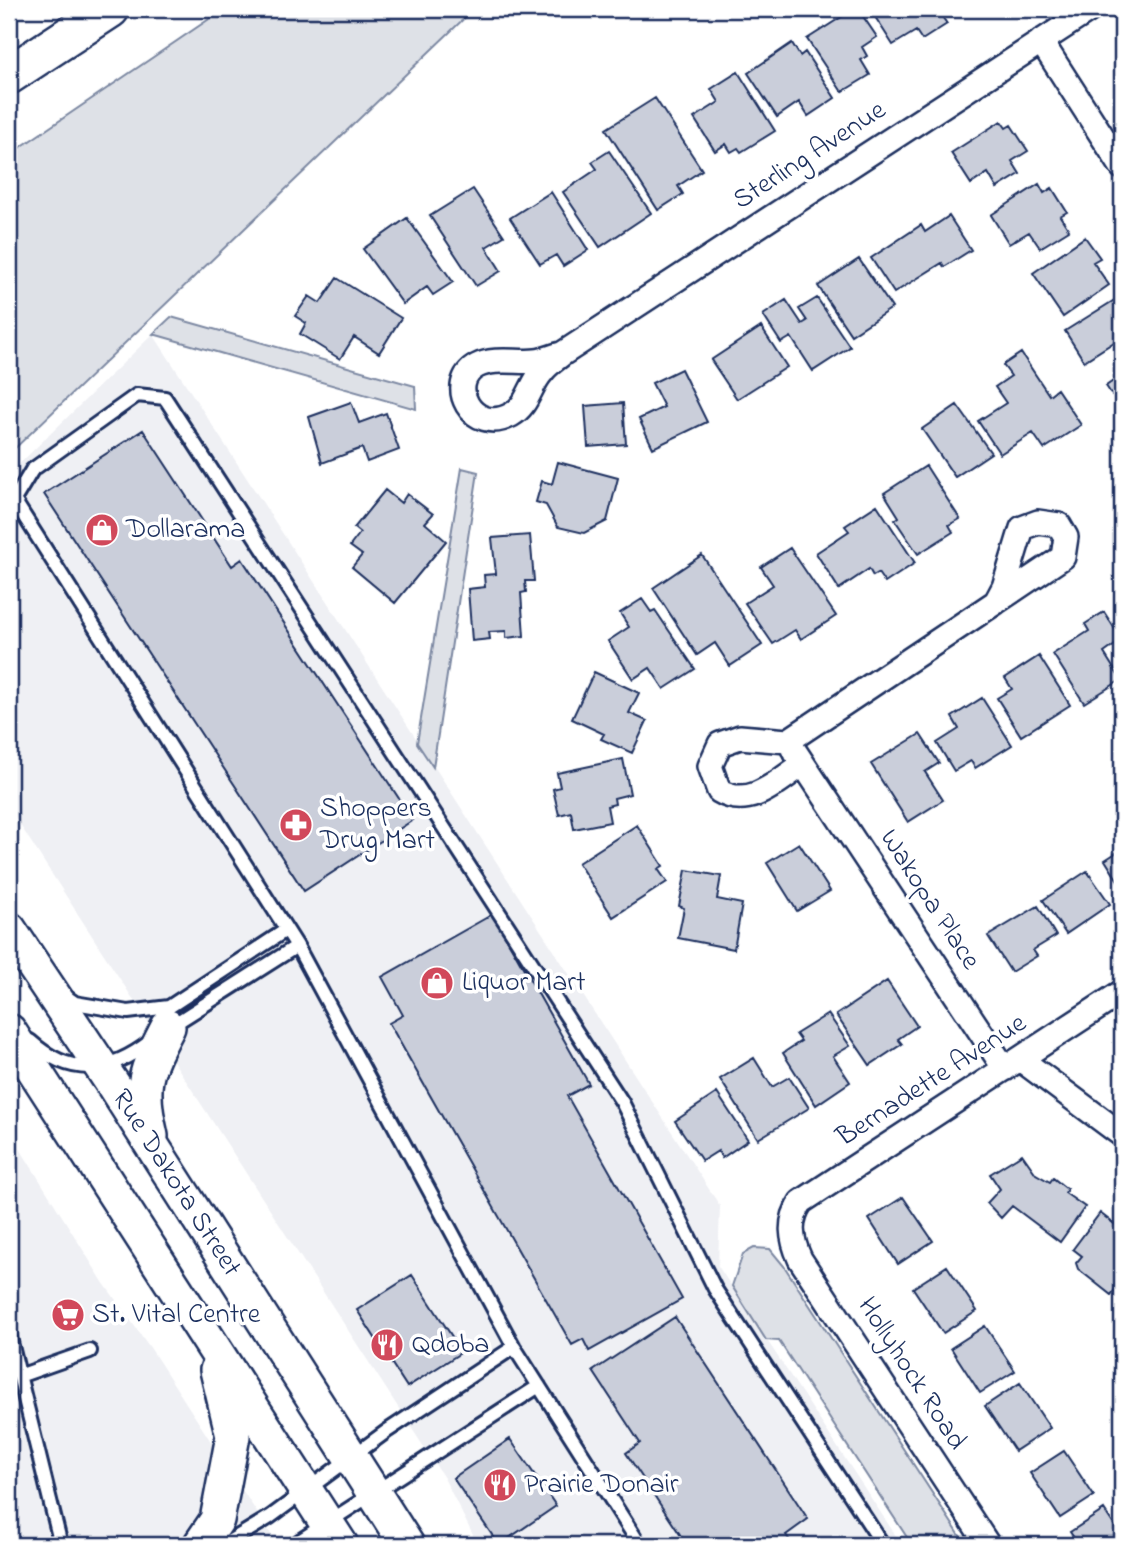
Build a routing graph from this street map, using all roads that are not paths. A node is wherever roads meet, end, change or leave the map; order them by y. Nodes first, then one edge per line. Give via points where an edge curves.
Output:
1 (110, 9) edge
2 (1091, 9) edge
3 (1041, 41) junction
4 (9, 75) edge
5 (1122, 167) edge
6 (562, 354) dead end
7 (996, 602) dead end
8 (788, 741) junction
9 (803, 764) junction
10 (9, 929) edge
11 (286, 930) junction
12 (298, 946) junction
13 (42, 979) junction
14 (1122, 992) edge
15 (9, 1023) edge
16 (168, 1027) junction
17 (9, 1031) edge
18 (1012, 1064) junction
19 (101, 1068) junction
20 (1122, 1135) edge
21 (155, 1152) junction
22 (791, 1233) joint
23 (9, 1334) edge
24 (211, 1343) junction
25 (514, 1347) junction
26 (90, 1351) dead end
27 (19, 1376) junction
28 (539, 1386) junction
29 (350, 1457) junction
30 (306, 1491) junction
31 (374, 1495) junction
32 (334, 1535) edge
33 (61, 1545) edge
34 (200, 1545) edge
35 (225, 1545) edge
36 (293, 1545) edge
37 (407, 1545) edge
38 (640, 1545) edge
39 (883, 1545) edge
40 (988, 1545) edge

1 - 4 main road
2 - 3 street, Sterling Avenue
3 - 5 street
3 - 6 street, Sterling Avenue
7 - 8 street
8 - 9 street, Wakopa Place
8 - 9 street via 740,737 720,744 710,766 719,791 729,797 755,796
9 - 18 street, Wakopa Place
10 - 13 main road, Rue Dakota Street
11 - 12 lane
11 - 13 lane via 169,1007 128,1012 75,1003
11 - 39 lane via 14,500 32,470 137,395 165,398 513,933 622,1102 715,1289
12 - 16 lane
12 - 25 lane
13 - 19 main road, Rue Dakota Street
14 - 18 street, Bernadette Avenue
15 - 19 lane via 49,1058 76,1067
16 - 19 lane via 139,1050
16 - 21 main road via 148,1065 142,1098
17 - 24 main road, Rue Dakota Street
18 - 20 street, Wakopa Place
18 - 22 street, Bernadette Avenue via 801,1202
19 - 21 main road, Rue Dakota Street
21 - 29 main road, Rue Dakota Street
22 - 40 street, Hollyhock Road via 800,1259
23 - 27 lane
24 - 30 main road, Rue Dakota Street
24 - 34 main road via 233,1436 217,1520
25 - 28 lane
25 - 29 lane
26 - 27 lane
27 - 33 lane
28 - 31 lane
28 - 38 lane
29 - 30 lane
29 - 31 main road, Rue Dakota Street
30 - 32 main road, Rue Dakota Street
30 - 35 lane
31 - 32 lane
31 - 37 main road, Rue Dakota Street
32 - 36 lane

